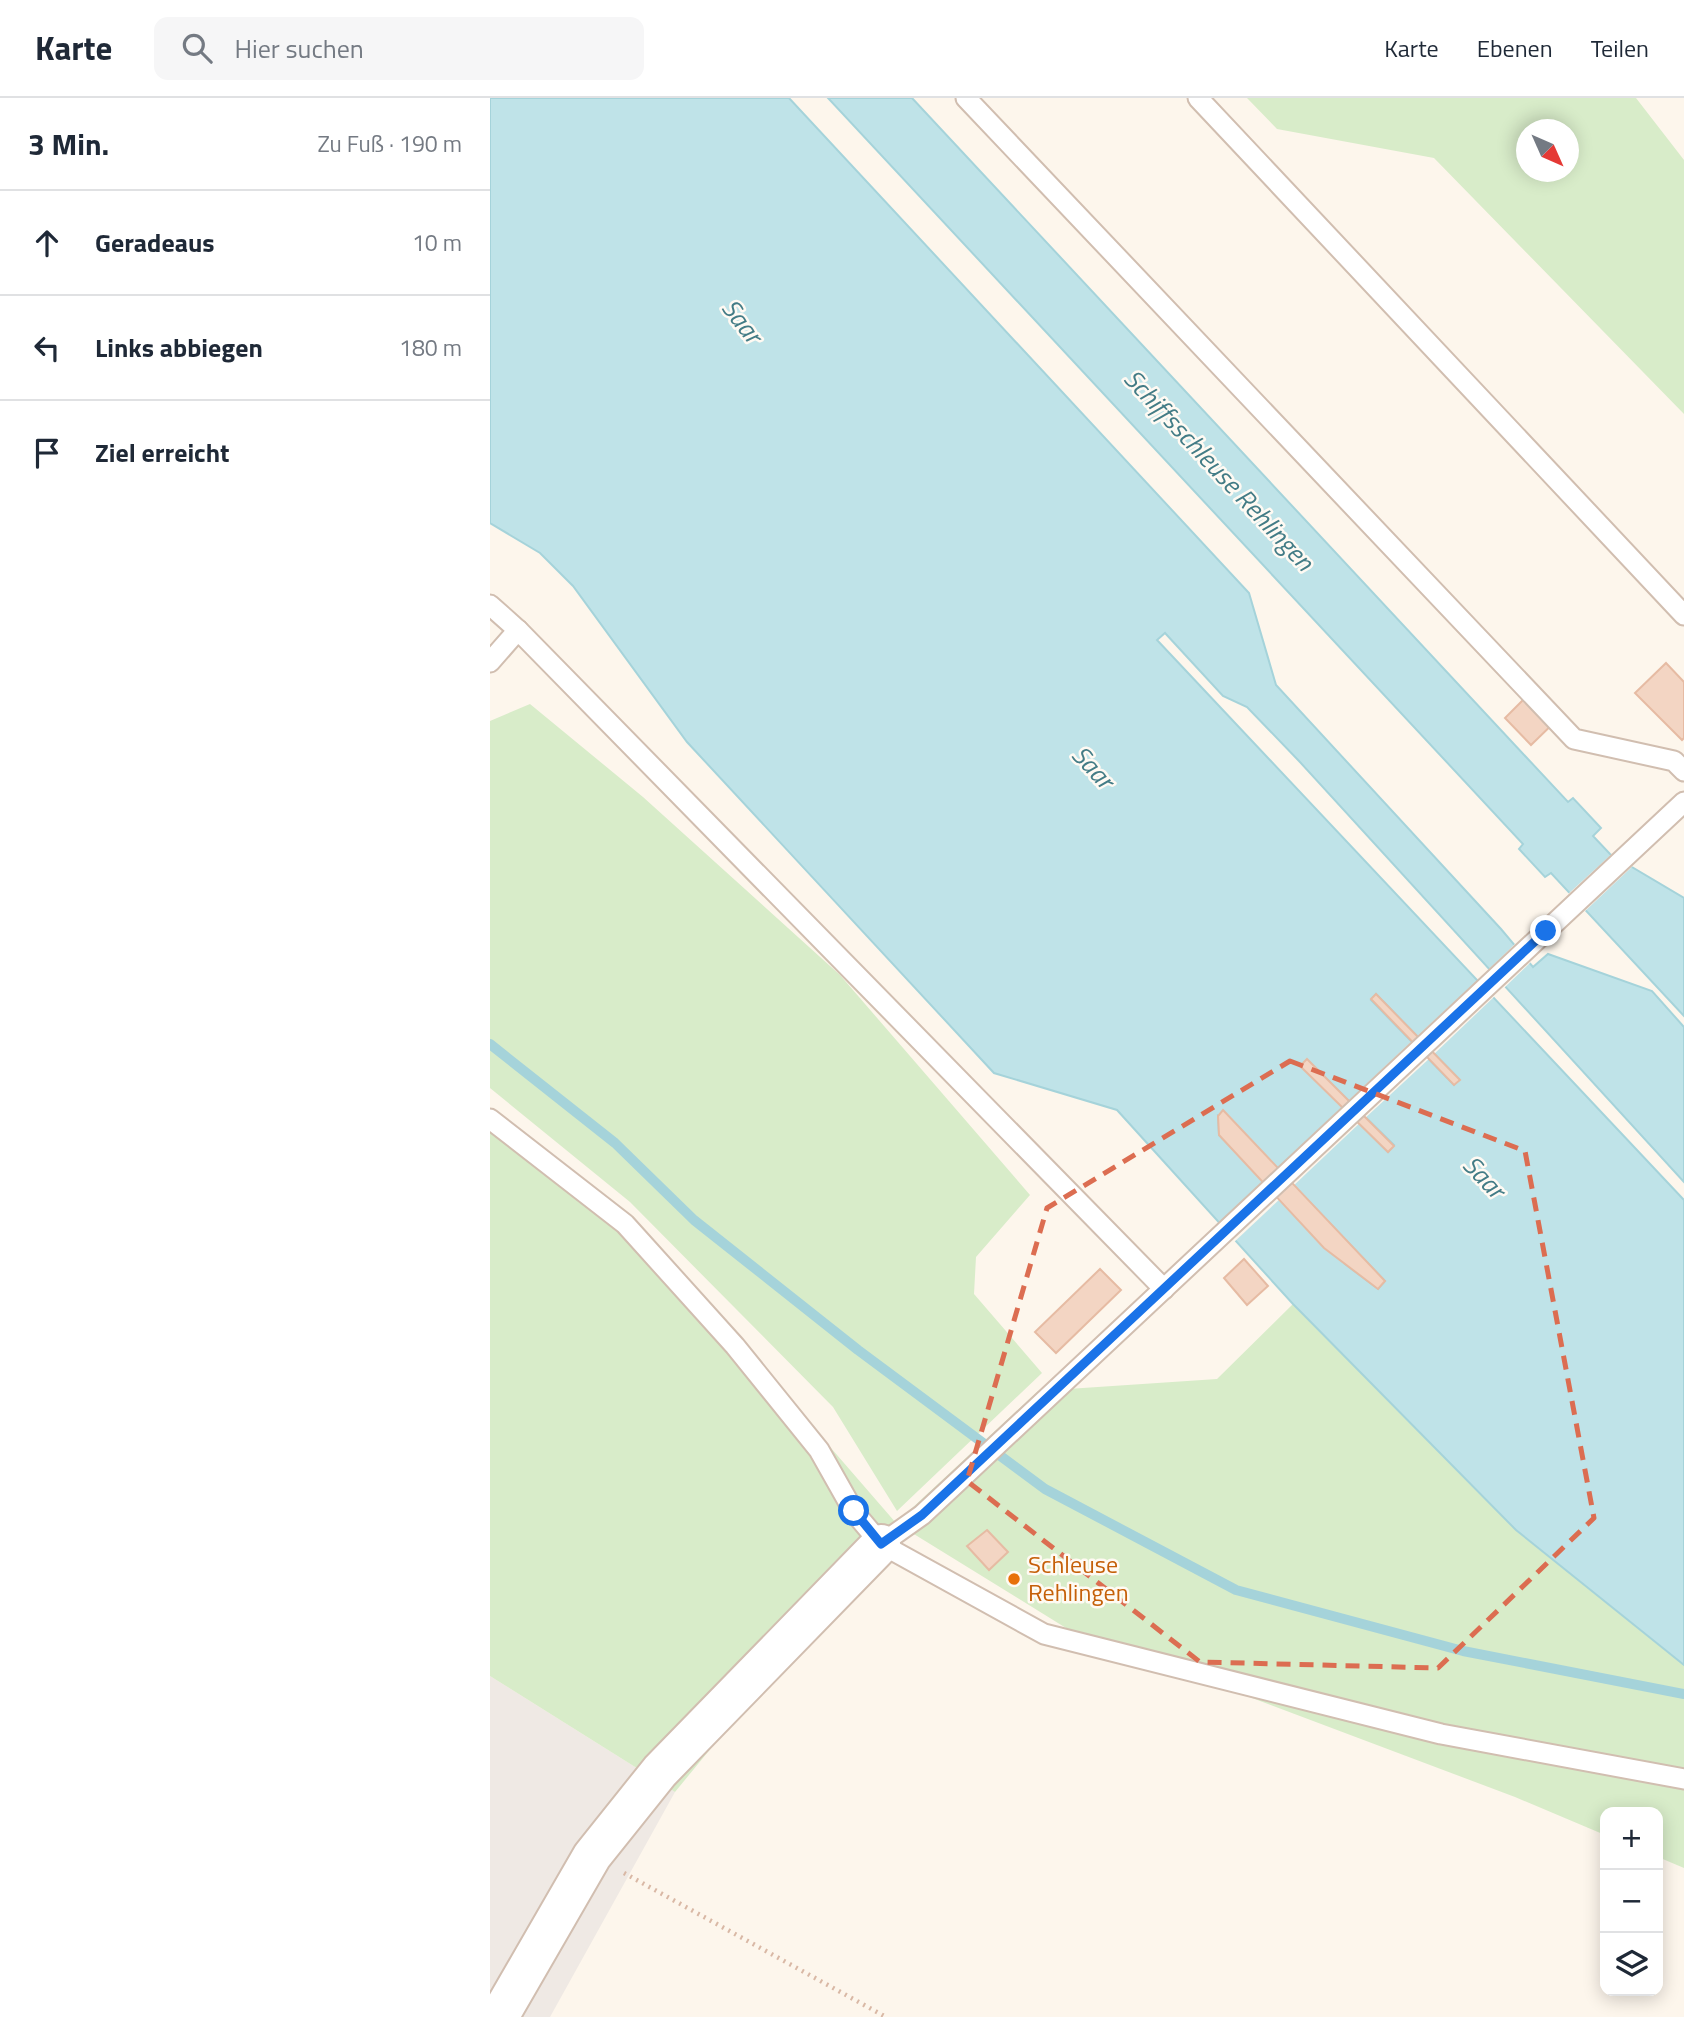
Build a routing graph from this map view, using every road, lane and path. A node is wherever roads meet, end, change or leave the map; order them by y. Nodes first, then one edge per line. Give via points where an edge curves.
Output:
1 (967, 98) edge
2 (1198, 98) edge
3 (490, 605) edge
4 (1684, 615) edge
5 (519, 631) junction
6 (490, 662) edge
7 (1684, 771) edge
8 (1684, 802) edge
9 (490, 1119) edge
10 (1164, 1289) junction
11 (881, 1544) junction
12 (1684, 1779) edge
13 (592, 1856) junction
14 (499, 2017) edge
15 (886, 2017) edge

1 - 7 lane via 1574,739 1674,761
2 - 4 lane
3 - 5 lane
5 - 6 lane
5 - 10 lane
8 - 10 lane
9 - 11 lane via 625,1224 735,1346 819,1450 854,1511
10 - 11 lane via 922,1515
11 - 12 lane via 1044,1634 1441,1734
11 - 13 street via 660,1771
13 - 14 street
13 - 15 path

